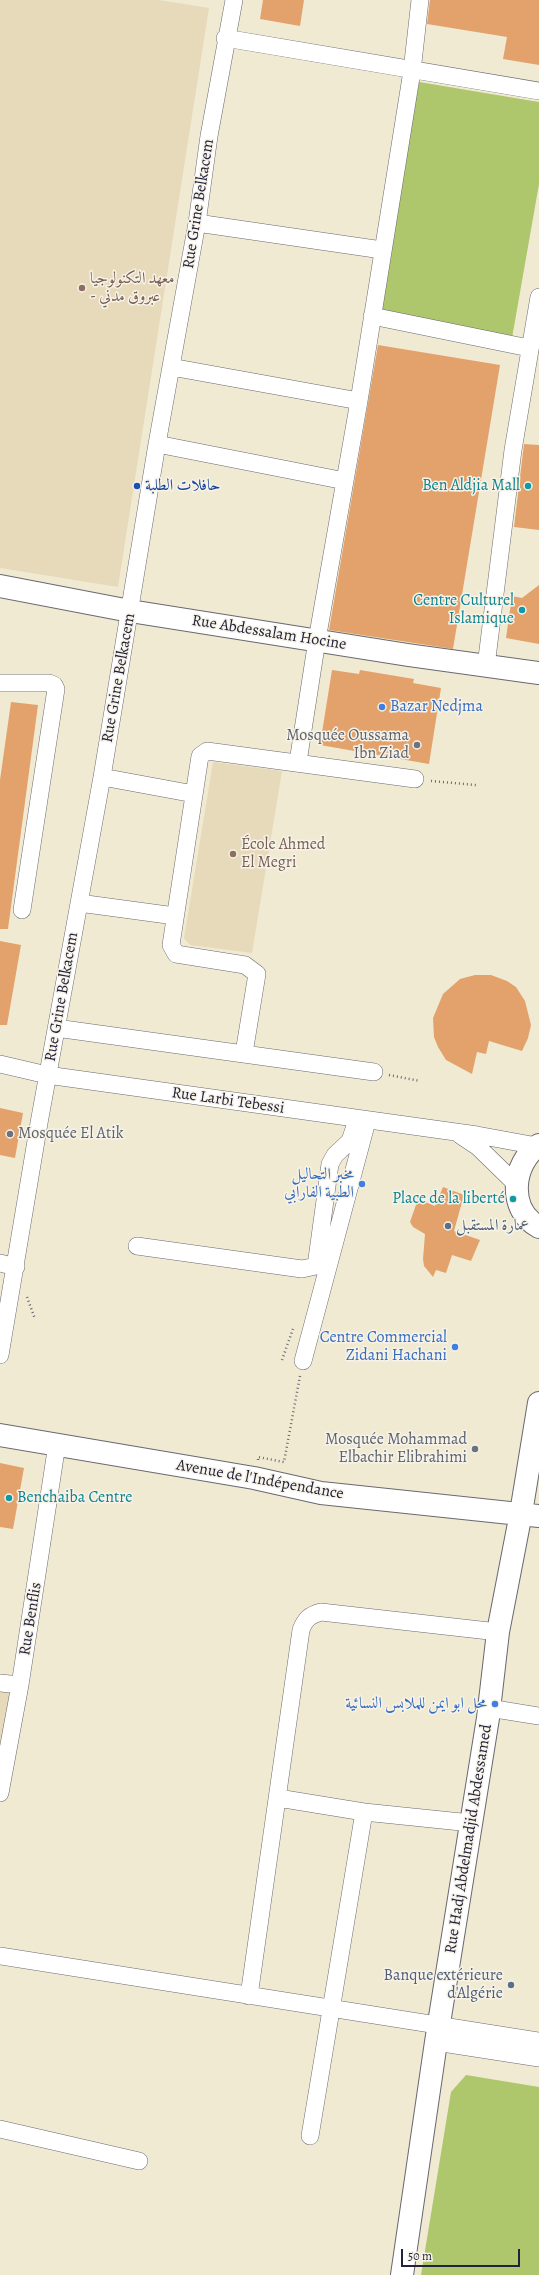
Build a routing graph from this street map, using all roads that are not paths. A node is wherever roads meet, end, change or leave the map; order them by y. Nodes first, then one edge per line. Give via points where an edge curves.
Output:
1 (234, 0) edge
2 (420, 0) edge
3 (226, 38) junction
4 (412, 71) junction
5 (539, 91) edge
6 (197, 223) junction
7 (382, 250) junction
8 (539, 296) edge
9 (372, 316) junction
10 (529, 348) junction
11 (171, 367) junction
12 (359, 401) junction
13 (157, 444) junction
14 (345, 481) junction
15 (0, 586) edge
16 (130, 611) junction
17 (317, 640) junction
18 (486, 666) junction
19 (539, 673) edge
20 (0, 683) edge
21 (0, 687) edge
22 (298, 762) junction
23 (102, 776) junction
24 (414, 779) road end
25 (194, 794) junction
26 (79, 903) junction
27 (22, 910) dead end
28 (175, 916) junction
29 (56, 1028) junction
30 (244, 1054) junction
31 (0, 1064) edge
32 (374, 1072) road end
33 (47, 1075) junction
34 (362, 1120) junction
35 (456, 1133) junction
36 (538, 1145) edge
37 (516, 1184) junction
38 (539, 1227) edge
39 (137, 1246) dead end
40 (8, 1265) edge
41 (0, 1355) edge
42 (303, 1361) road end
43 (539, 1403) edge
44 (0, 1435) edge
45 (57, 1444) junction
46 (530, 1515) edge
47 (498, 1632) junction
48 (0, 1682) edge
49 (20, 1686) junction
50 (489, 1708) junction
51 (539, 1716) edge
52 (0, 1793) edge
53 (278, 1798) junction
54 (364, 1812) junction
55 (471, 1823) junction
56 (0, 1956) edge
57 (245, 1996) junction
58 (332, 2007) junction
59 (437, 2034) junction
60 (539, 2041) edge
61 (539, 2058) edge
62 (0, 2129) edge
63 (310, 2136) dead end
64 (139, 2161) dead end
65 (402, 2275) edge

1 - 3 street, Rue Grine Belkacem
2 - 4 street
3 - 4 street
3 - 6 street, Rue Grine Belkacem
4 - 5 street
4 - 7 street
6 - 7 street
6 - 11 street, Rue Grine Belkacem
7 - 9 street
8 - 10 street
9 - 10 street
9 - 12 street
10 - 18 street via 513,450
11 - 12 street
11 - 13 street, Rue Grine Belkacem
12 - 14 street
13 - 14 street
13 - 16 street, Rue Grine Belkacem
14 - 17 street
15 - 16 main road, Rue Abdessalam Hocine
16 - 17 main road, Rue Abdessalam Hocine
16 - 23 street, Rue Grine Belkacem
17 - 18 main road, Rue Abdessalam Hocine
17 - 22 street
18 - 19 main road, Rue Abdessalam Hocine
20 - 21 street
20 - 27 street via 49,683 56,689
22 - 24 street
22 - 25 street via 204,752 199,760
23 - 25 street
23 - 26 street, Rue Grine Belkacem
25 - 28 street
26 - 28 street
26 - 29 street, Rue Grine Belkacem
28 - 30 street via 171,945 174,953 245,965 257,974
29 - 30 street
29 - 33 street, Rue Grine Belkacem
30 - 32 street
31 - 33 street, Rue Larbi Tebessi
33 - 34 street, Rue Larbi Tebessi
33 - 40 street, Rue Grine Belkacem
34 - 35 street, Rue Larbi Tebessi
34 - 39 street via 350,1141 334,1155 330,1164 316,1266 302,1269
34 - 42 street
35 - 36 street, Rue Larbi Tebessi
35 - 37 street, Rue Larbi Tebessi via 478,1147
36 - 37 main road via 526,1156
37 - 38 main road via 518,1200 525,1214
40 - 41 street, Rue Grine Belkacem
43 - 46 main road, Rue Hadj Abdelmadjid Abdessamed
44 - 45 main road, Avenue de l'Indépendance
45 - 46 main road, Avenue de l'Indépendance via 254,1478 321,1493
45 - 49 street, Rue Benflis
46 - 47 main road, Rue Hadj Abdelmadjid Abdessamed
47 - 50 main road, Rue Hadj Abdelmadjid Abdessamed
47 - 53 street via 321,1612 308,1618 301,1630
48 - 49 street
49 - 52 street, Rue Benflis
50 - 51 street
50 - 55 main road, Rue Hadj Abdelmadjid Abdessamed
53 - 54 street
53 - 57 street
54 - 55 street
54 - 58 street
55 - 59 main road, Rue Hadj Abdelmadjid Abdessamed
56 - 57 street
57 - 58 street
58 - 59 street
58 - 63 street
59 - 60 street
59 - 61 street
59 - 65 main road, Rue Hadj Abdelmadjid Abdessamed
62 - 64 street

